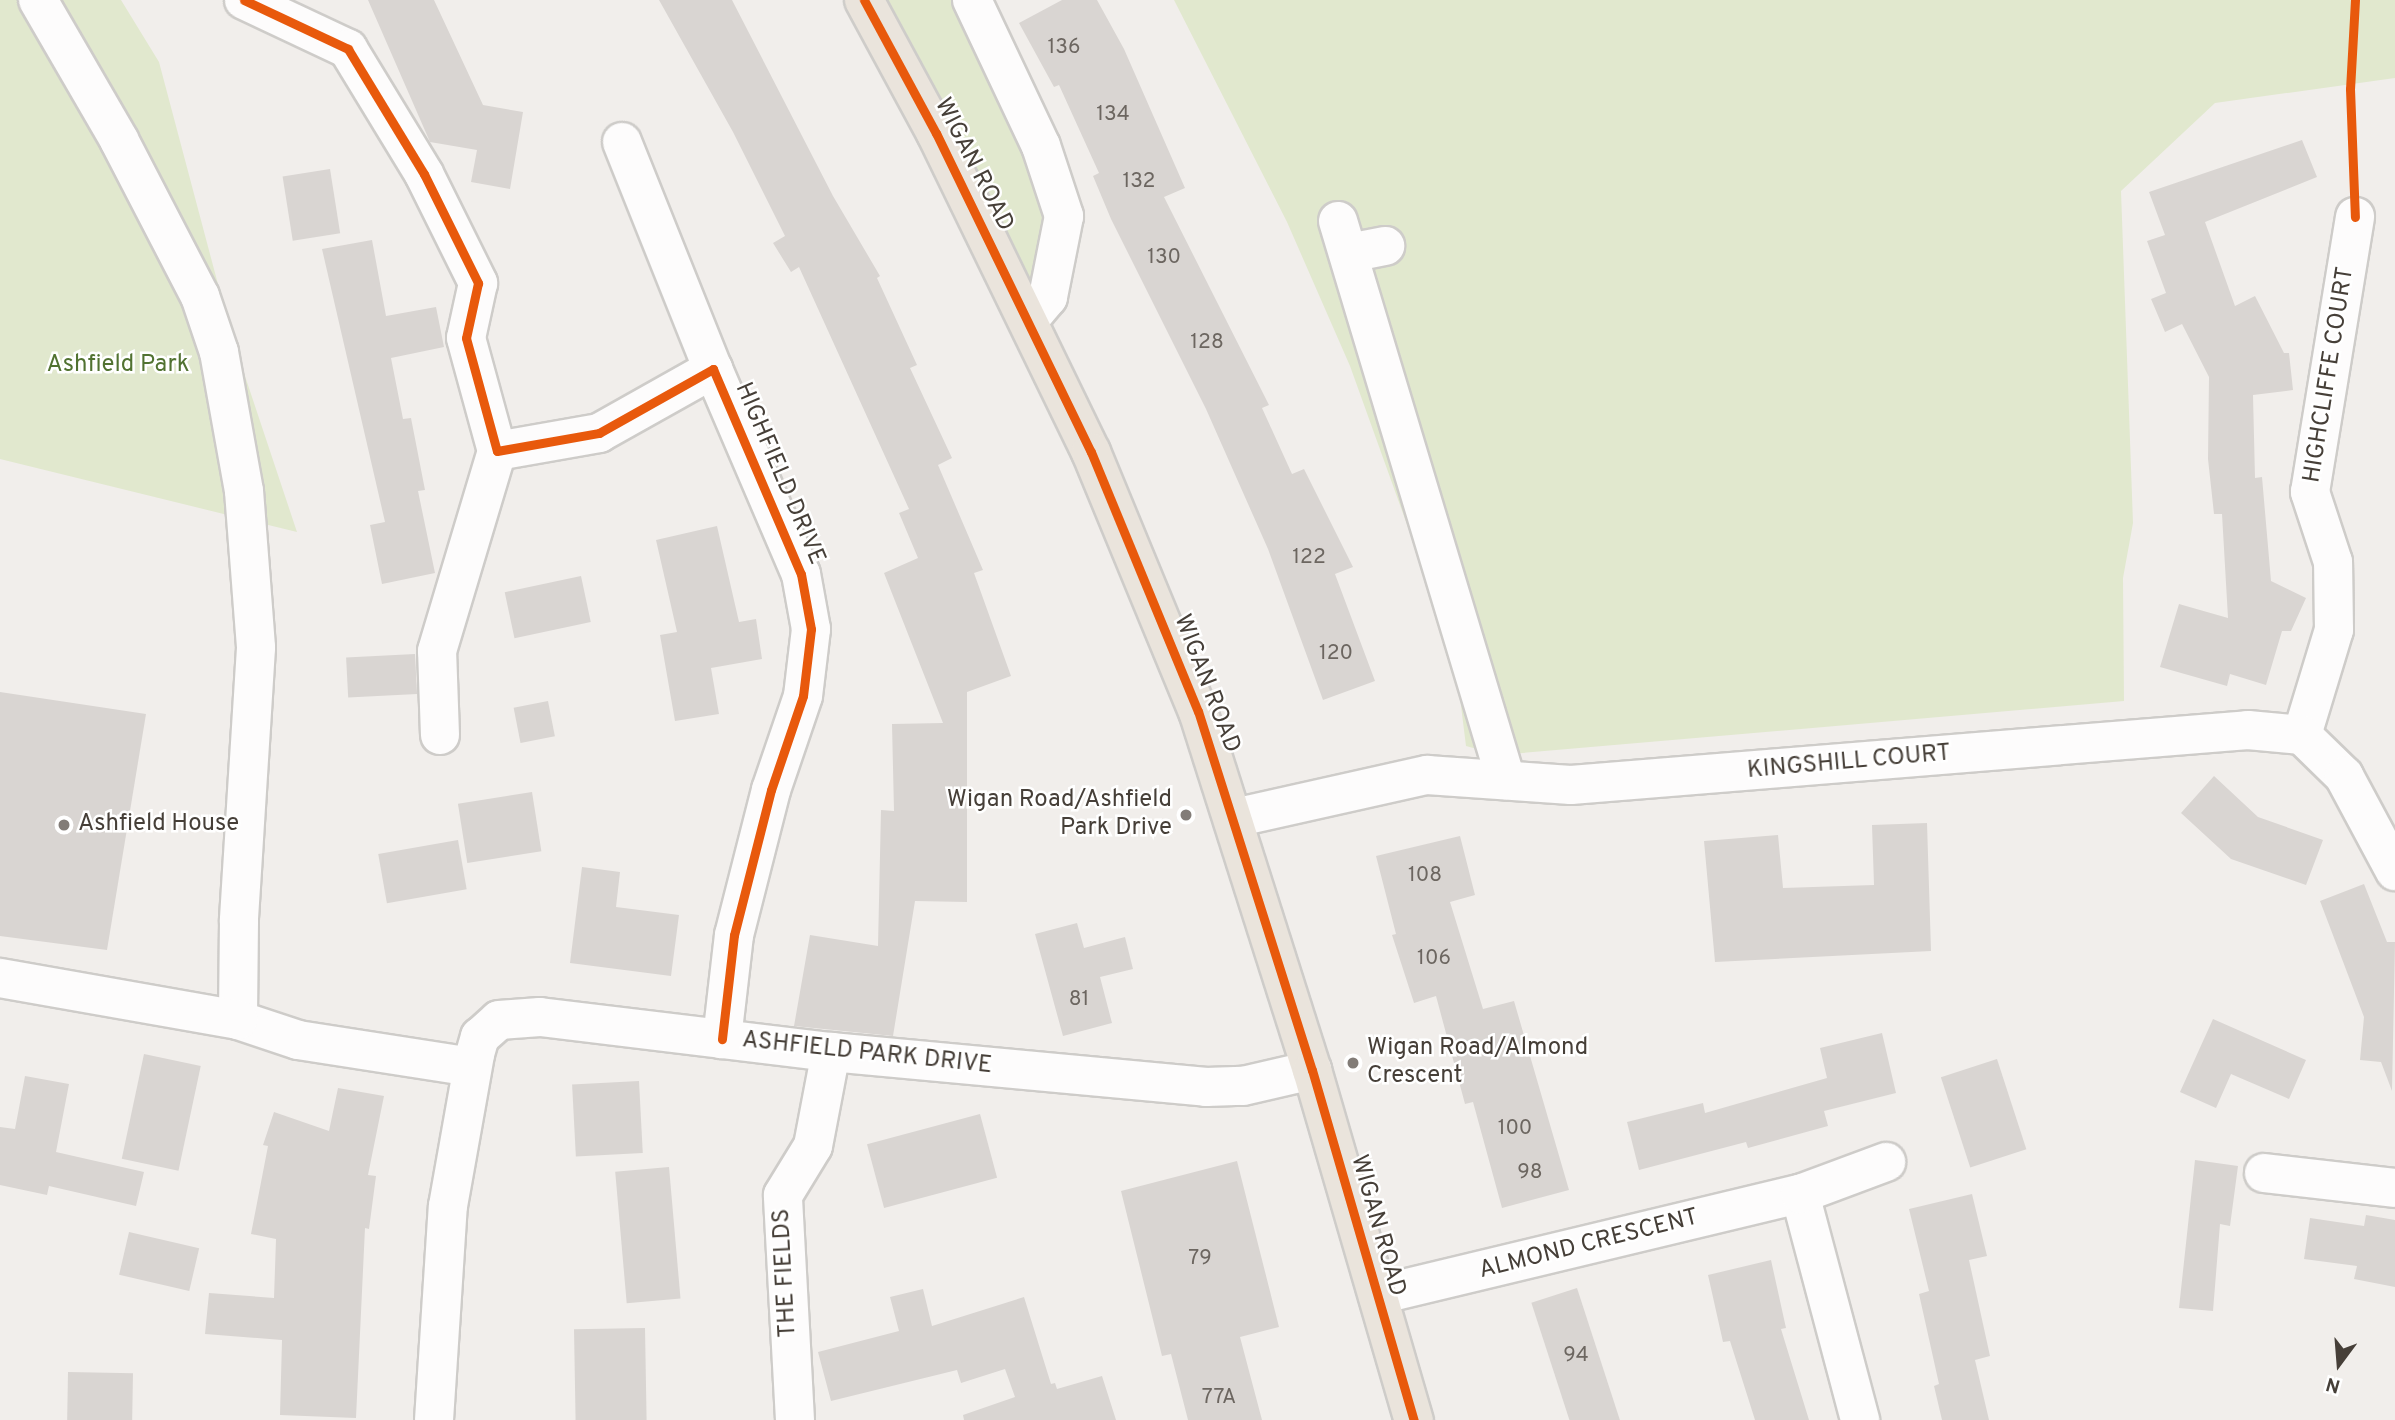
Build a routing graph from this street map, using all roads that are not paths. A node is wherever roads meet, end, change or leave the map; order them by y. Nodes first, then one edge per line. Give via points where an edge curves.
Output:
1 (38, 0) edge
2 (244, 0) edge
3 (863, 0) edge
4 (972, 0) edge
5 (622, 142) dead end
6 (2356, 217) dead end
7 (1357, 240) dead end
8 (1028, 321) junction
9 (713, 369) junction
10 (497, 451) junction
11 (440, 735) dead end
12 (2302, 736) junction
13 (1506, 780) junction
14 (1234, 818) junction
15 (2395, 871) edge
16 (0, 978) edge
17 (238, 1020) junction
18 (722, 1039) junction
19 (831, 1052) junction
20 (472, 1067) junction
21 (1312, 1070) junction
22 (1886, 1162) dead end
23 (2264, 1173) dead end
24 (2395, 1188) edge
25 (1800, 1194) junction
26 (1378, 1296) junction
27 (434, 1420) edge
28 (795, 1420) edge
29 (1414, 1420) edge
30 (1860, 1420) edge

1 - 17 street via 119,140 200,296 219,352 244,491 256,649 239,921
2 - 10 street via 348,49 424,174 478,283 466,338
3 - 8 highway, WIGAN ROAD via 936,133
4 - 8 street via 1041,146 1064,216 1048,297
5 - 9 street, HIGHFIELD DRIVE
6 - 12 street, HIGHCLIFFE COURT via 2309,492 2333,562 2334,630
7 - 13 street
8 - 14 highway, WIGAN ROAD via 1147,583
9 - 10 street, HIGHFIELD DRIVE via 599,432
9 - 18 street, HIGHFIELD DRIVE via 802,574 811,629 803,696 771,790 734,935
10 - 11 street via 437,651
12 - 13 street, KINGSHILL COURT via 2248,730 1571,786
12 - 15 street via 2344,776
13 - 14 street, KINGSHILL COURT via 1427,775
14 - 21 highway, WIGAN ROAD
16 - 17 street
17 - 20 street via 298,1040
18 - 19 street, ASHFIELD PARK DRIVE
18 - 20 street, ASHFIELD PARK DRIVE via 517,1017 488,1026
19 - 21 street, ASHFIELD PARK DRIVE via 1206,1087 1243,1086
19 - 28 street, THE FIELDS via 813,1146 783,1195
20 - 27 street, ASHFIELD PARK DRIVE via 448,1206
21 - 26 highway, WIGAN ROAD
22 - 25 street, ALMOND CRESCENT
23 - 24 street
25 - 26 street, ALMOND CRESCENT
25 - 30 street
26 - 29 highway, WIGAN ROAD

